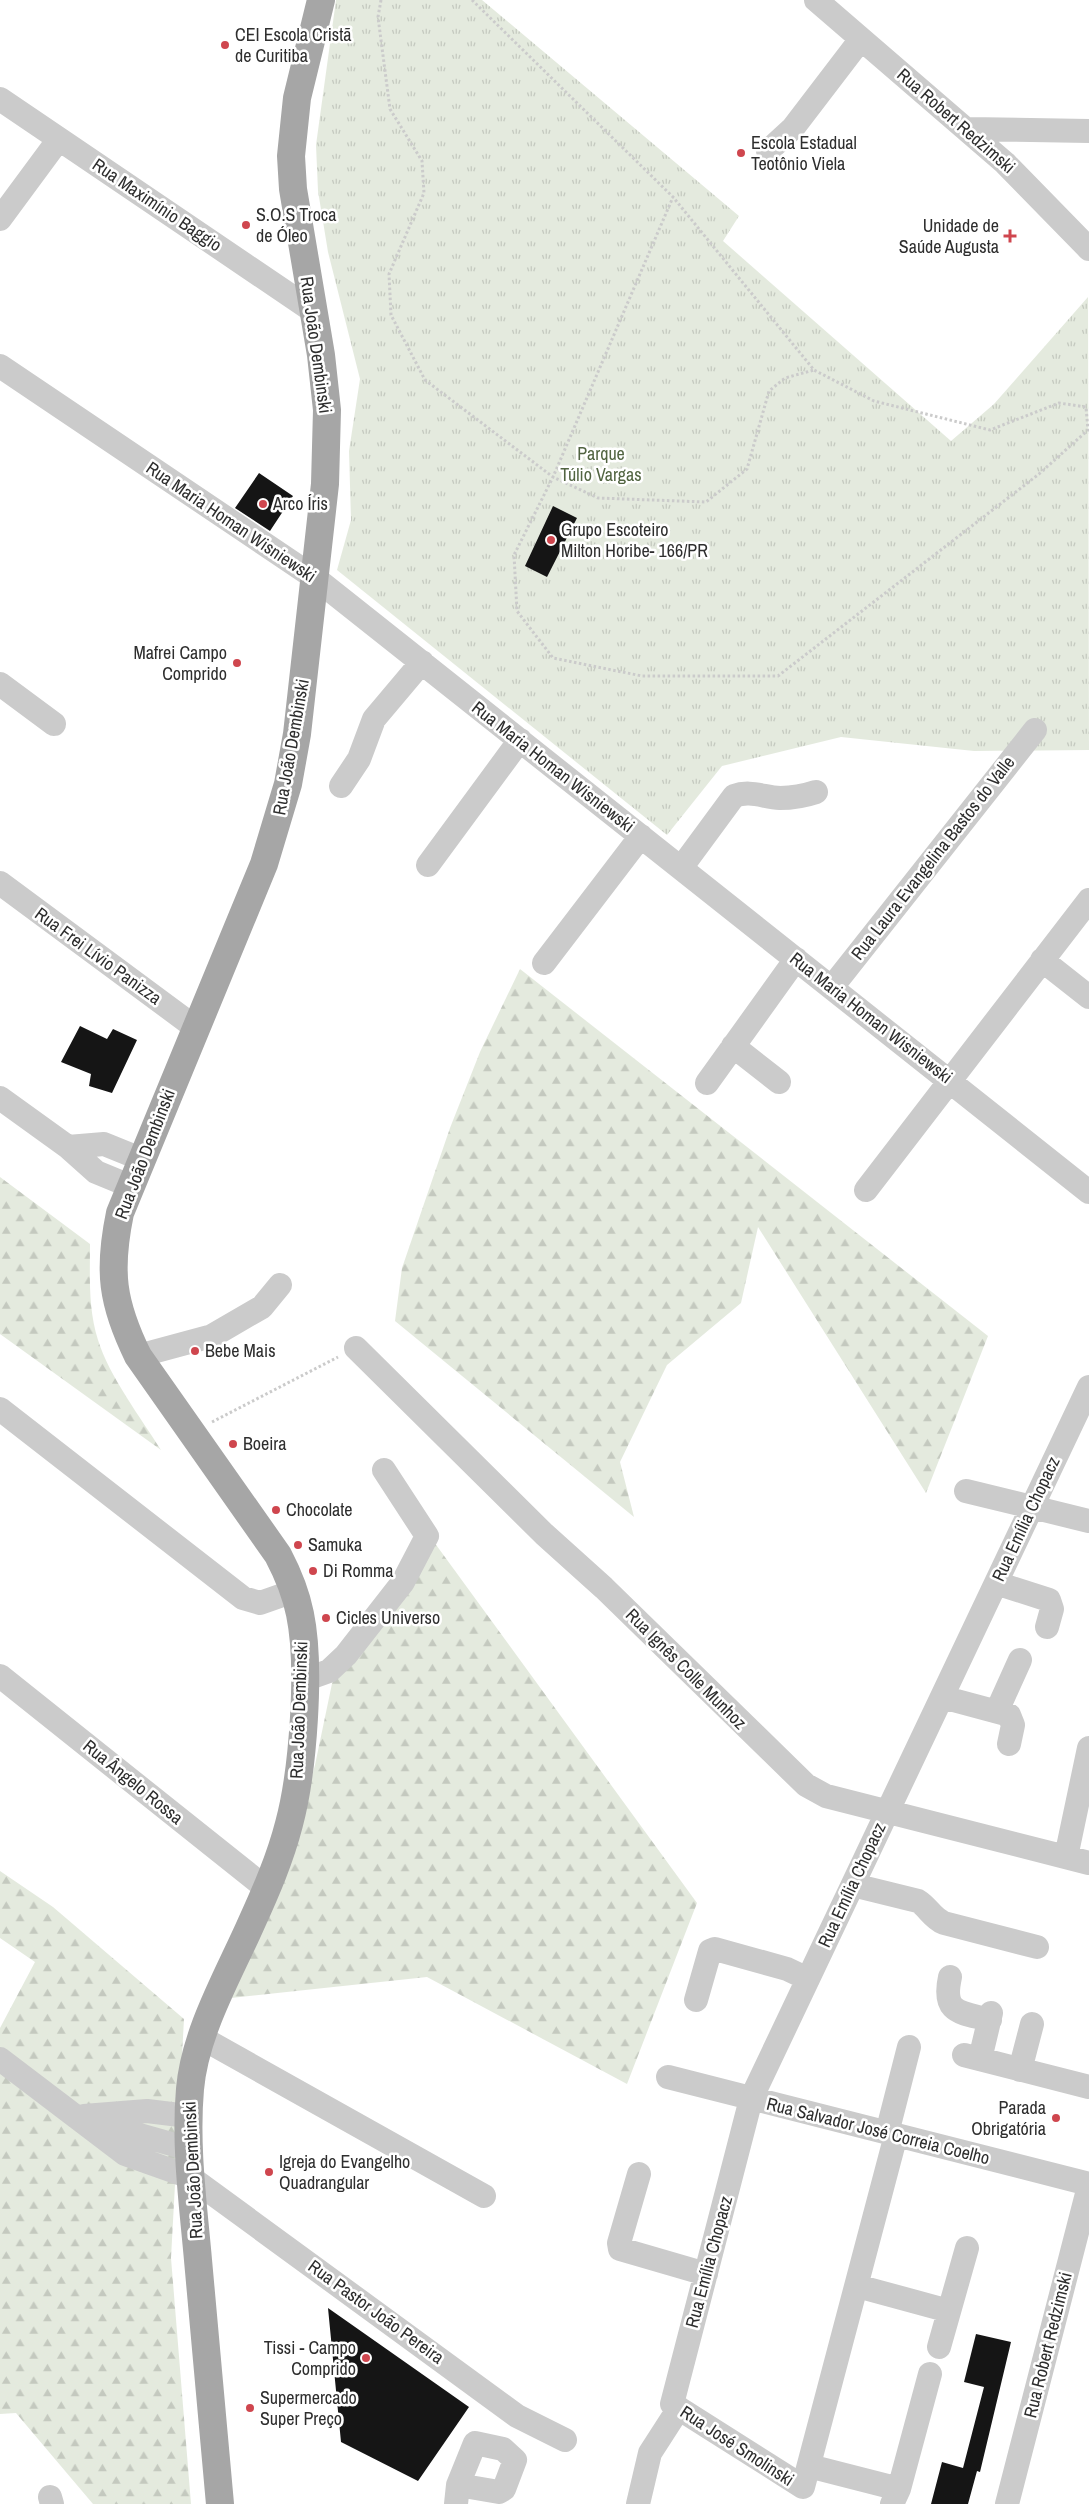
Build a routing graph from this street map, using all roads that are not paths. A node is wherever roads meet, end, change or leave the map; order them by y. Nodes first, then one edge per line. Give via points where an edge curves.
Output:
1 (321, 0) edge
2 (816, 0) edge
3 (861, 39) junction
4 (0, 98) edge
5 (968, 129) junction
6 (1089, 130) edge
7 (60, 139) junction
8 (768, 151) dead end
9 (0, 219) edge
10 (1089, 249) edge
11 (313, 311) junction
12 (0, 366) edge
13 (315, 578) junction
14 (422, 662) junction
15 (0, 684) edge
16 (54, 724) dead end
17 (1035, 730) dead end
18 (520, 740) junction
19 (341, 786) dead end
20 (816, 792) dead end
21 (641, 836) junction
22 (428, 865) dead end
23 (681, 868) junction
24 (0, 883) edge
25 (1089, 900) edge
26 (796, 959) junction
27 (1042, 960) junction
28 (544, 963) dead end
29 (832, 987) junction
30 (1089, 997) edge
31 (196, 1028) junction
32 (733, 1046) junction
33 (950, 1081) junction
34 (707, 1082) dead end
35 (779, 1082) dead end
36 (0, 1098) edge
37 (68, 1147) junction
38 (141, 1159) junction
39 (130, 1186) junction
40 (866, 1190) dead end
41 (1089, 1192) edge
42 (280, 1285) dead end
43 (356, 1348) road end
44 (138, 1356) junction
45 (1089, 1387) edge
46 (0, 1408) edge
47 (384, 1470) dead end
48 (966, 1491) dead end
49 (1032, 1507) junction
50 (1089, 1522) edge
51 (996, 1583) junction
52 (294, 1591) junction
53 (1047, 1627) dead end
54 (1020, 1660) dead end
55 (0, 1676) edge
56 (304, 1680) junction
57 (942, 1697) junction
58 (997, 1711) junction
59 (1009, 1744) dead end
60 (1089, 1748) edge
61 (887, 1812) junction
62 (1066, 1857) junction
63 (1089, 1863) edge
64 (853, 1885) junction
65 (267, 1889) junction
66 (1037, 1947) dead end
67 (950, 1977) dead end
68 (808, 1980) junction
69 (696, 2000) dead end
70 (1032, 2024) dead end
71 (202, 2038) junction
72 (909, 2047) dead end
73 (0, 2059) edge
74 (1020, 2070) junction
75 (668, 2077) dead end
76 (1089, 2087) edge
77 (751, 2098) junction
78 (188, 2116) junction
79 (77, 2117) junction
80 (892, 2134) junction
81 (189, 2149) junction
82 (638, 2174) dead end
83 (190, 2177) junction
84 (1089, 2185) edge
85 (484, 2196) dead end
86 (967, 2248) dead end
87 (706, 2274) junction
88 (858, 2279) junction
89 (930, 2290) dead end
90 (949, 2311) junction
91 (939, 2347) dead end
92 (930, 2374) dead end
93 (675, 2406) junction
94 (517, 2416) junction
95 (565, 2440) dead end
96 (503, 2449) junction
97 (806, 2477) junction
98 (467, 2495) edge
99 (896, 2497) edge
100 (642, 2503) edge
101 (220, 2504) edge
102 (1007, 2504) edge

1 - 11 main road, Rua João Dembinski via 297,98 291,156 293,189
2 - 3 street, Rua Robert Redzimski
3 - 5 street, Rua Robert Redzimski
3 - 8 street via 792,128
4 - 7 street, Rua Maximínio Baggio
5 - 6 street
5 - 10 street, Rua Robert Redzimski
7 - 9 street
7 - 11 street, Rua Maximínio Baggio
11 - 13 main road, Rua João Dembinski via 327,410 325,484
12 - 13 street, Rua Maria Homan Wisniewski
13 - 14 street, Rua Maria Homan Wisniewski
13 - 31 main road, Rua João Dembinski via 298,724 277,826 252,897
14 - 18 street, Rua Maria Homan Wisniewski
14 - 19 street via 374,719 361,754
15 - 16 street
17 - 29 street, Rua Laura Evangelina Bastos do Valle
18 - 21 street, Rua Maria Homan Wisniewski
18 - 22 street
20 - 23 street via 798,798 744,792 734,796
21 - 23 street, Rua Maria Homan Wisniewski
21 - 28 street
23 - 26 street, Rua Maria Homan Wisniewski
24 - 31 street, Rua Frei Lívio Panizza
25 - 27 street
26 - 29 street, Rua Maria Homan Wisniewski
26 - 32 street
27 - 30 street
27 - 33 street
29 - 33 street, Rua Maria Homan Wisniewski
31 - 38 main road, Rua João Dembinski
32 - 34 street
32 - 35 street
33 - 40 street
33 - 41 street, Rua Maria Homan Wisniewski
36 - 37 street
37 - 38 street via 104,1144
37 - 39 street via 96,1172
38 - 39 main road, Rua João Dembinski
39 - 44 main road, Rua João Dembinski via 120,1213 112,1267 115,1298 124,1328
42 - 44 street via 262,1307 212,1336
43 - 61 street, Rua Ignês Colle Munhoz via 801,1781 826,1796
44 - 52 main road, Rua João Dembinski via 267,1537
45 - 49 street, Rua Emília Chopacz
46 - 52 street via 243,1598 260,1604
47 - 56 street via 427,1536 403,1582 346,1655 329,1671
48 - 49 street
49 - 50 street
49 - 51 street, Rua Emília Chopacz
51 - 53 street via 1049,1600 1052,1610
51 - 57 street, Rua Emília Chopacz
52 - 56 main road, Rua João Dembinski via 304,1642
54 - 58 street
55 - 65 street, Rua Ângelo Rossa
56 - 65 main road, Rua João Dembinski via 296,1789 290,1822
57 - 58 street
57 - 61 street, Rua Emília Chopacz
58 - 59 street via 1013,1720
60 - 62 street
61 - 62 street, Rua Ignês Colle Munhoz
61 - 64 street, Rua Emília Chopacz
62 - 63 street, Rua Ignês Colle Munhoz
64 - 66 street via 923,1904 934,1919 944,1924
64 - 68 street, Rua Emília Chopacz
65 - 71 main road, Rua João Dembinski
67 - 74 street via 947,1994 950,2005 960,2012 991,2017 972,2057
68 - 69 street via 787,1969 715,1949 706,1958
68 - 77 street, Rua Emília Chopacz
70 - 74 street
71 - 78 main road, Rua João Dembinski via 190,2087
71 - 85 street
72 - 80 street
73 - 79 street, Rua Pastor João Pereira
74 - 76 street
75 - 77 street, Rua Salvador José Correia Coelho
77 - 80 street, Rua Salvador José Correia Coelho
77 - 87 street, Rua Emília Chopacz
78 - 79 street via 119,2111
78 - 81 main road, Rua João Dembinski
79 - 81 street
79 - 83 street, Rua Pastor João Pereira via 125,2154
80 - 84 street, Rua Salvador José Correia Coelho
80 - 88 street
81 - 83 main road, Rua João Dembinski
82 - 87 street via 618,2243 620,2249
83 - 94 street, Rua Pastor João Pereira
83 - 101 main road, Rua João Dembinski
84 - 102 street, Rua Robert Redzimski
86 - 90 street
87 - 93 street, Rua Emília Chopacz
88 - 89 street
88 - 90 street
88 - 97 street
90 - 91 street
92 - 99 street
93 - 97 street, Rua José Smolinski
93 - 100 street, Rua Emília Chopacz via 650,2453
94 - 95 street, Rua Pastor João Pereira
94 - 96 street
96 - 98 street via 476,2443
96 - 98 street via 515,2460 504,2489
97 - 99 street, Rua José Smolinski

